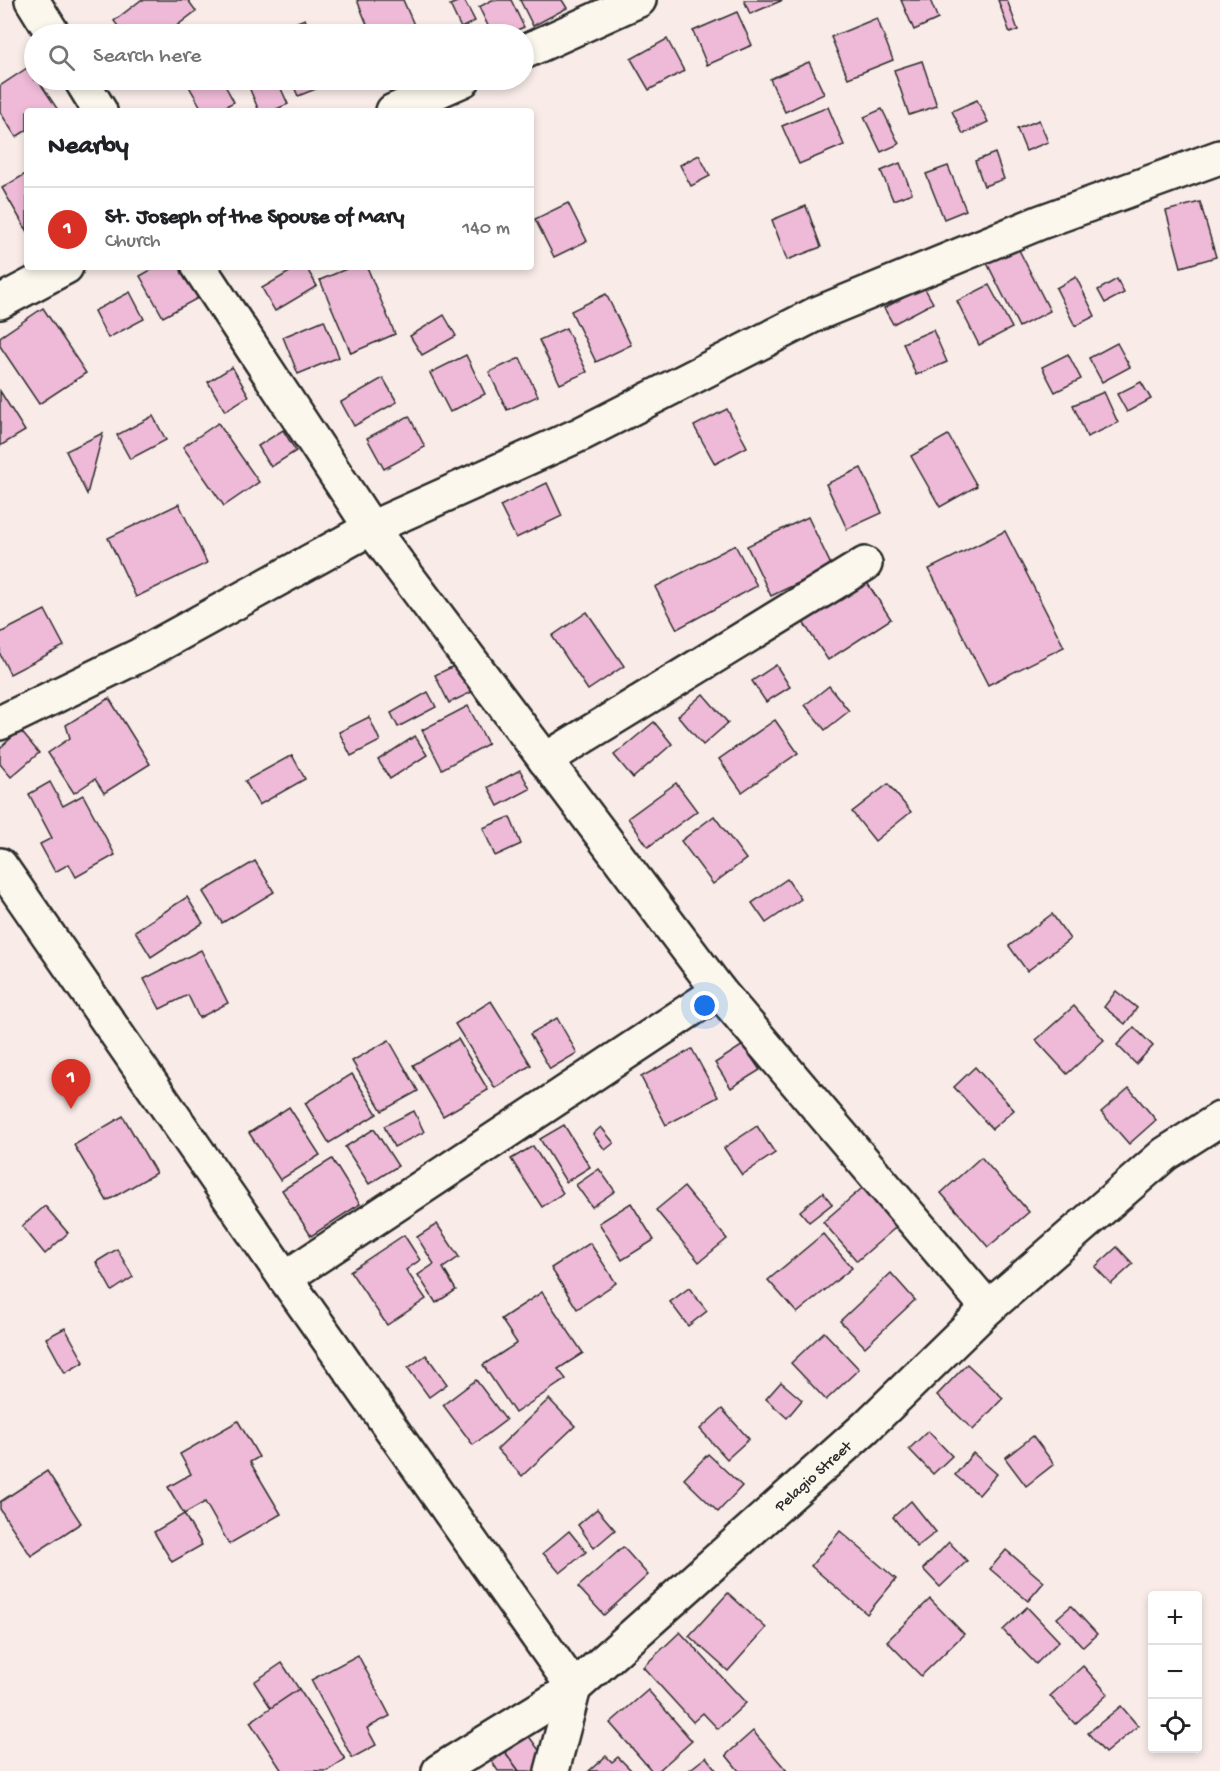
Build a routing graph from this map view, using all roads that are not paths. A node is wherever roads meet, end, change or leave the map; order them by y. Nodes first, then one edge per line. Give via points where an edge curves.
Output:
1 (32, 0) edge
2 (639, 0) edge
3 (47, 24) edge
4 (534, 47) edge
5 (87, 90) edge
6 (440, 90) edge
7 (98, 108) edge
8 (400, 108) edge
9 (1220, 157) edge
10 (60, 270) edge
11 (201, 270) edge
12 (0, 302) edge
13 (371, 528) junction
14 (865, 564) dead end
15 (0, 723) edge
16 (545, 760) junction
17 (0, 865) edge
18 (719, 991) junction
19 (1220, 1119) edge
20 (285, 1278) junction
21 (988, 1308) junction
22 (574, 1688) junction
23 (439, 1771) edge
24 (552, 1771) edge

1 - 3 street
2 - 4 street
5 - 7 street
6 - 8 street
9 - 13 street via 1041,222 816,314 582,434
10 - 12 street
11 - 13 street
13 - 15 street via 140,655
13 - 16 street
14 - 16 street
16 - 18 street
17 - 20 street
18 - 20 street
18 - 21 street
19 - 21 street, Pelagio Street via 1165,1154
20 - 22 street
21 - 22 street, Pelagio Street via 866,1427
22 - 23 street, Pelagio Street
22 - 24 street

